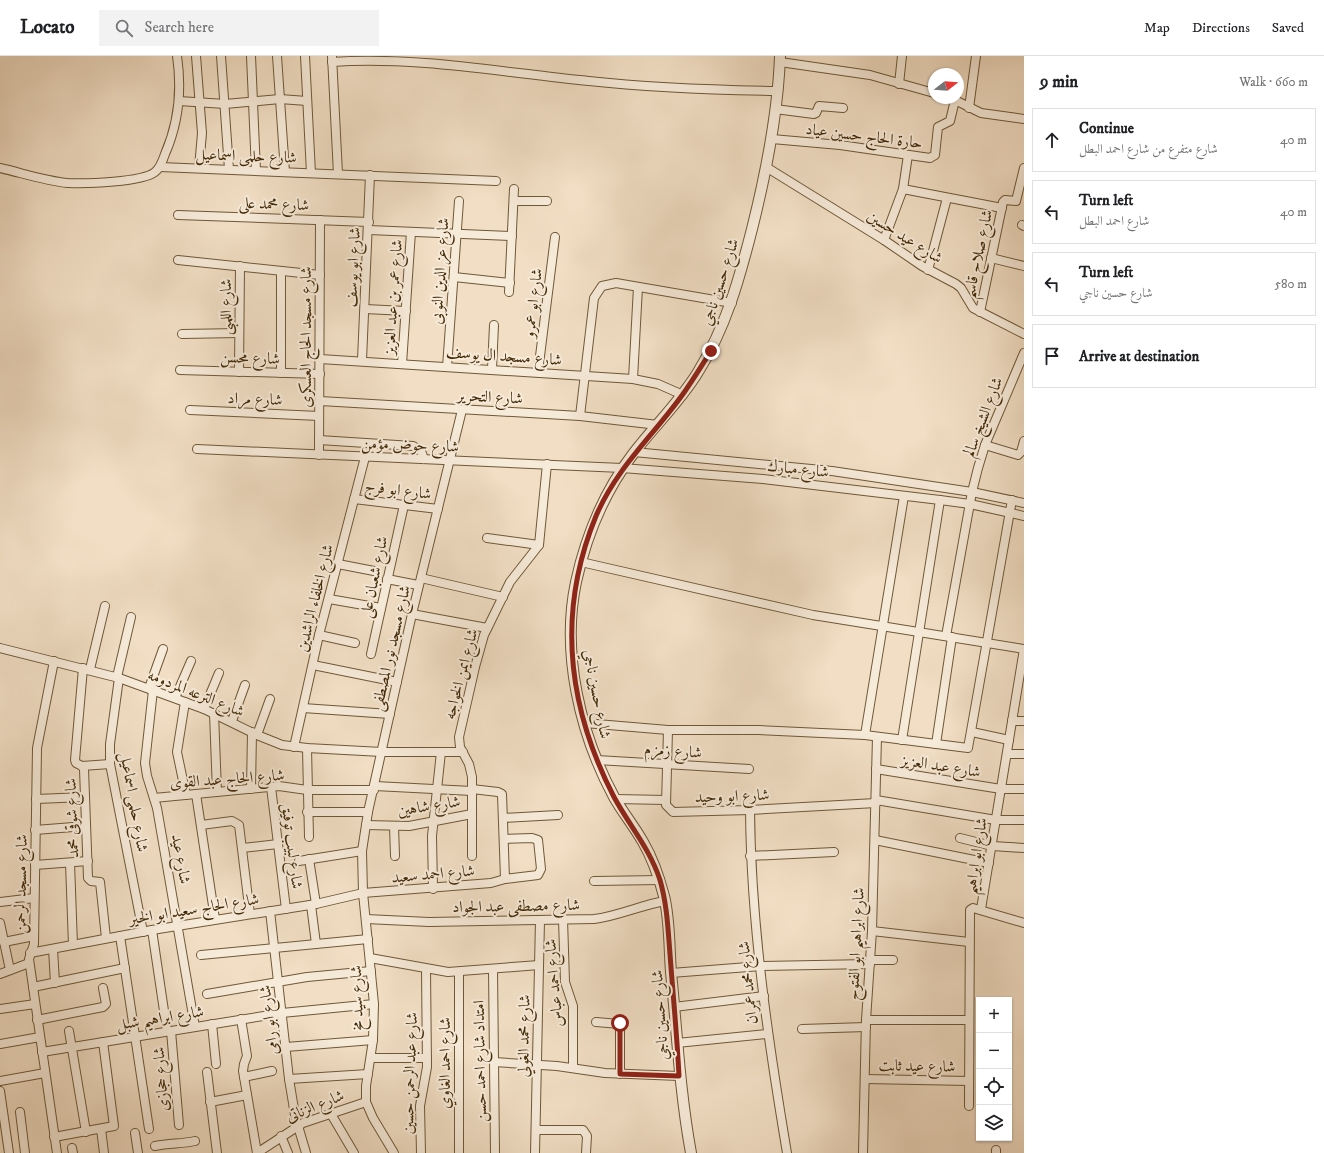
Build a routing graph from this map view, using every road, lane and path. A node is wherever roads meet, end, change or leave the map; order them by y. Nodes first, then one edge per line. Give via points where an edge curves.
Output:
1 (177, 56) edge
2 (196, 56) edge
3 (221, 56) edge
4 (250, 56) edge
5 (278, 56) edge
6 (305, 56) edge
7 (902, 56) edge
8 (976, 56) edge
9 (332, 59) edge
10 (786, 59) edge
11 (899, 84) junction
12 (777, 91) junction
13 (928, 91) edge
14 (280, 99) junction
15 (253, 100) junction
16 (179, 101) junction
17 (307, 101) junction
18 (200, 103) junction
19 (225, 104) junction
20 (952, 104) edge
21 (962, 104) edge
22 (843, 108) dead end
23 (969, 108) junction
24 (775, 109) junction
25 (1024, 119) edge
26 (772, 139) junction
27 (908, 155) junction
28 (160, 167) junction
29 (766, 167) junction
30 (0, 168) edge
31 (199, 168) junction
32 (1024, 168) edge
33 (229, 170) junction
34 (256, 171) junction
35 (285, 172) junction
36 (311, 173) junction
37 (338, 174) junction
38 (370, 175) junction
39 (496, 181) dead end
40 (514, 189) dead end
41 (903, 189) junction
42 (947, 198) junction
43 (459, 201) dead end
44 (514, 201) junction
45 (547, 201) dead end
46 (1002, 208) junction
47 (178, 215) dead end
48 (320, 220) junction
49 (369, 226) junction
50 (411, 232) junction
51 (456, 234) junction
52 (512, 236) junction
53 (555, 237) dead end
54 (884, 240) junction
55 (991, 258) junction
56 (178, 260) dead end
57 (240, 266) junction
58 (1024, 266) edge
59 (928, 270) junction
60 (281, 271) junction
61 (320, 274) junction
62 (454, 277) junction
63 (510, 282) junction
64 (638, 287) junction
65 (509, 292) dead end
66 (732, 303) junction
67 (365, 309) junction
68 (406, 311) junction
69 (980, 312) junction
70 (494, 325) dead end
71 (239, 333) junction
72 (182, 334) dead end
73 (1024, 334) edge
74 (1024, 353) edge
75 (320, 359) junction
76 (362, 360) junction
77 (402, 364) junction
78 (447, 367) junction
79 (492, 369) junction
80 (180, 370) dead end
81 (1020, 370) edge
82 (239, 372) junction
83 (538, 372) junction
84 (281, 373) junction
85 (320, 374) junction
86 (585, 376) junction
87 (633, 379) junction
88 (683, 395) junction
89 (320, 401) junction
90 (190, 410) dead end
91 (462, 410) junction
92 (319, 416) junction
93 (580, 416) junction
94 (658, 425) junction
95 (319, 440) junction
96 (1024, 441) edge
97 (985, 445) junction
98 (197, 449) dead end
99 (634, 452) junction
100 (319, 454) junction
101 (365, 457) junction
102 (424, 459) junction
103 (450, 460) junction
104 (547, 464) junction
105 (622, 468) junction
106 (802, 468) junction
107 (800, 483) junction
108 (972, 492) junction
109 (904, 496) junction
110 (354, 499) junction
111 (940, 500) junction
112 (1012, 500) junction
113 (1024, 503) edge
114 (970, 504) junction
115 (404, 505) junction
116 (438, 509) junction
117 (1009, 512) junction
118 (1024, 516) edge
119 (487, 538) dead end
120 (539, 545) junction
121 (580, 562) junction
122 (338, 564) junction
123 (374, 571) dead end
124 (387, 579) junction
125 (420, 582) junction
126 (503, 597) junction
127 (329, 599) junction
128 (105, 606) dead end
129 (381, 608) junction
130 (412, 614) junction
131 (131, 617) dead end
132 (881, 625) junction
133 (487, 628) junction
134 (918, 631) junction
135 (319, 635) junction
136 (949, 637) junction
137 (355, 643) dead end
138 (988, 643) junction
139 (0, 648) edge
140 (164, 649) dead end
141 (1024, 649) edge
142 (372, 654) dead end
143 (54, 661) junction
144 (191, 661) dead end
145 (313, 664) junction
146 (87, 669) junction
147 (219, 673) dead end
148 (118, 677) junction
149 (397, 682) junction
150 (1021, 683) edge
151 (245, 685) dead end
152 (151, 689) junction
153 (175, 698) junction
154 (270, 699) dead end
155 (185, 702) junction
156 (204, 708) junction
157 (303, 708) junction
158 (214, 713) junction
159 (390, 714) junction
160 (232, 721) junction
161 (1012, 721) junction
162 (1024, 721) edge
163 (585, 723) junction
164 (668, 730) junction
165 (972, 732) junction
166 (255, 734) junction
167 (865, 735) junction
168 (877, 737) junction
169 (902, 740) junction
170 (1009, 740) junction
171 (936, 744) junction
172 (294, 747) junction
173 (307, 748) junction
174 (382, 752) junction
175 (441, 752) junction
176 (463, 752) junction
177 (1007, 754) junction
178 (1024, 754) edge
179 (596, 760) junction
180 (110, 764) junction
181 (667, 764) junction
182 (82, 766) junction
183 (749, 769) dead end
184 (876, 769) junction
185 (271, 787) junction
186 (374, 788) junction
187 (252, 789) junction
188 (437, 789) junction
189 (1001, 789) junction
190 (1024, 789) edge
191 (307, 790) junction
192 (472, 790) junction
193 (217, 792) junction
194 (196, 794) junction
195 (186, 795) junction
196 (85, 797) junction
197 (154, 798) junction
198 (615, 798) junction
199 (36, 799) junction
200 (666, 800) junction
201 (876, 802) junction
202 (750, 810) junction
203 (308, 812) junction
204 (368, 812) junction
205 (472, 814) junction
206 (558, 815) dead end
207 (503, 818) junction
208 (996, 820) junction
209 (1024, 820) edge
210 (433, 822) junction
211 (201, 825) junction
212 (366, 825) junction
213 (86, 826) junction
214 (394, 826) junction
215 (35, 830) junction
216 (309, 838) dead end
217 (960, 838) dead end
218 (504, 839) junction
219 (875, 840) junction
220 (278, 844) junction
221 (992, 846) junction
222 (242, 848) junction
223 (1024, 848) edge
224 (362, 851) junction
225 (834, 852) dead end
226 (395, 856) dead end
227 (472, 856) dead end
228 (750, 856) junction
229 (309, 859) junction
230 (299, 861) dead end
231 (88, 862) junction
232 (70, 863) junction
233 (989, 863) junction
234 (35, 865) junction
235 (505, 879) junction
236 (660, 880) junction
237 (594, 881) dead end
238 (433, 889) junction
239 (363, 893) junction
240 (34, 898) junction
241 (665, 901) junction
242 (0, 902) edge
243 (313, 904) junction
244 (286, 909) junction
245 (981, 909) junction
246 (270, 911) junction
247 (250, 914) junction
248 (366, 919) junction
249 (563, 919) junction
250 (216, 920) junction
251 (540, 920) junction
252 (0, 923) edge
253 (1024, 923) edge
254 (178, 925) junction
255 (152, 930) junction
256 (872, 931) junction
257 (143, 932) junction
258 (34, 936) junction
259 (120, 936) junction
260 (106, 938) junction
261 (368, 939) junction
262 (4, 942) junction
263 (969, 942) junction
264 (316, 944) junction
265 (73, 945) junction
266 (275, 948) junction
267 (53, 949) junction
268 (30, 953) junction
269 (201, 955) dead end
270 (370, 958) junction
271 (893, 960) dead end
272 (870, 962) junction
273 (29, 963) junction
274 (539, 965) junction
275 (761, 966) junction
276 (125, 968) junction
277 (426, 969) junction
278 (493, 969) junction
279 (10, 970) junction
280 (371, 971) junction
281 (459, 972) junction
282 (671, 973) junction
283 (0, 974) edge
284 (278, 982) junction
285 (55, 983) junction
286 (33, 987) junction
287 (103, 988) dead end
288 (207, 994) dead end
289 (764, 996) junction
290 (35, 1004) junction
291 (374, 1004) junction
292 (674, 1007) junction
293 (0, 1009) edge
294 (282, 1013) junction
295 (38, 1020) junction
296 (241, 1020) junction
297 (969, 1020) junction
298 (596, 1022) dead end
299 (866, 1023) junction
300 (212, 1024) junction
301 (195, 1027) junction
302 (802, 1029) dead end
303 (69, 1031) dead end
304 (169, 1031) junction
305 (767, 1034) junction
306 (135, 1036) junction
307 (40, 1038) junction
308 (373, 1040) junction
309 (103, 1042) junction
310 (677, 1043) junction
311 (0, 1044) edge
312 (72, 1047) junction
313 (286, 1047) junction
314 (42, 1052) junction
315 (371, 1058) junction
316 (427, 1058) junction
317 (494, 1062) junction
318 (216, 1064) dead end
319 (537, 1064) junction
320 (573, 1068) junction
321 (272, 1071) dead end
322 (206, 1072) dead end
323 (45, 1073) junction
324 (368, 1074) junction
325 (620, 1074) junction
326 (679, 1076) junction
327 (244, 1077) junction
328 (289, 1079) junction
329 (865, 1079) junction
330 (969, 1080) junction
331 (0, 1081) edge
332 (0, 1091) edge
333 (247, 1095) junction
334 (210, 1102) junction
335 (366, 1102) junction
336 (969, 1106) dead end
337 (20, 1112) dead end
338 (330, 1114) junction
339 (179, 1125) dead end
340 (297, 1126) junction
341 (101, 1129) junction
342 (149, 1129) dead end
343 (536, 1130) junction
344 (86, 1132) junction
345 (135, 1133) dead end
346 (281, 1136) junction
347 (54, 1137) junction
348 (195, 1141) dead end
349 (178, 1143) junction
350 (156, 1146) dead end
351 (261, 1152) edge
352 (9, 1153) edge
353 (25, 1153) edge
354 (57, 1153) edge
355 (104, 1153) edge
356 (138, 1153) edge
357 (180, 1153) edge
358 (217, 1153) edge
359 (288, 1153) edge
360 (306, 1153) edge
361 (354, 1153) edge
362 (394, 1153) edge
363 (421, 1153) edge
364 (459, 1153) edge
365 (495, 1153) edge
366 (535, 1153) edge
367 (586, 1153) edge
368 (691, 1153) edge
369 (787, 1153) edge
370 (863, 1153) edge

1 - 16 street
2 - 18 street
3 - 19 street
4 - 15 street
5 - 14 street
6 - 17 street
7 - 11 street
8 - 23 street
9 - 12 street via 410,61 602,83 699,90
9 - 37 street
10 - 11 street via 870,75
10 - 12 street, شارع حسين ناجي
11 - 13 street
12 - 24 street, شارع حسين ناجي
14 - 15 street
14 - 17 street
14 - 35 street
15 - 19 street
15 - 34 street
16 - 18 street
16 - 28 street via 175,129
17 - 36 street
18 - 19 street
18 - 31 street via 202,134
19 - 33 street
20 - 27 street, حارة الحاج حسين عياد via 950,121 938,127 934,157
21 - 23 street
22 - 24 street via 819,106 814,114
23 - 25 street via 993,116
24 - 26 street, شارع حسين ناجي
26 - 27 street, حارة الحاج حسين عياد
26 - 29 street, شارع حسين ناجي
27 - 41 street
28 - 30 street via 156,172 141,178 115,182 68,183
28 - 31 street, شارع حلمى اسماعيل
29 - 54 street, شارع عيد حسين
29 - 66 street, شارع حسين ناجي
31 - 33 street, شارع حلمى اسماعيل
32 - 46 street, شارع صلاح قاسم via 1016,201 1005,200
33 - 34 street, شارع حلمى اسماعيل
34 - 35 street, شارع حلمى اسماعيل
35 - 36 street, شارع حلمى اسماعيل
36 - 37 street, شارع حلمى اسماعيل
37 - 38 street, شارع حلمى اسماعيل
38 - 39 street, شارع حلمى اسماعيل
38 - 49 street, شارع ابو يوسف
40 - 44 street
41 - 42 street
41 - 54 street
42 - 46 street
42 - 59 street
43 - 51 street, شارع عز الدين النوبى
44 - 45 street
44 - 52 street
46 - 55 street, شارع صلاح قاسم
47 - 48 street, شارع محمد على
48 - 49 street, شارع محمد على
48 - 61 street, شارع مسجد الحاج العسكرى
49 - 50 street, شارع محمد على
49 - 67 street, شارع ابو يوسف
50 - 51 street, شارع محمد على
50 - 68 street, شارع عمر بن عبد العزيز
51 - 52 street, شارع محمد على
51 - 62 street, شارع عز الدين النوبى
52 - 63 street
53 - 83 street, شارع ابو عمرو
54 - 59 street, شارع عيد حسين
55 - 58 street
55 - 69 street, شارع صلاح قاسم
56 - 57 street
57 - 60 street
57 - 71 street, شارع اللمبى
59 - 69 street, شارع عيد حسين via 961,288 973,308
60 - 61 street
60 - 84 street
61 - 75 street, شارع مسجد الحاج العسكرى
62 - 63 street
62 - 78 street, شارع عز الدين النوبى
63 - 65 street
64 - 66 street
64 - 86 street via 608,283 597,291
64 - 87 street
66 - 88 street, شارع حسين ناجي via 711,351
67 - 68 street
67 - 76 street, شارع ابو يوسف
68 - 77 street, شارع عمر بن عبد العزيز
69 - 73 street, شارع عيد حسين
70 - 79 street
71 - 72 street
71 - 82 street, شارع اللمبى
74 - 81 street, شارع الشيخ سالم
75 - 76 street, شارع مسجد ال يوسف
75 - 85 street, شارع مسجد الحاج العسكرى
76 - 77 street, شارع مسجد ال يوسف
77 - 78 street, شارع مسجد ال يوسف
78 - 79 street, شارع مسجد ال يوسف
79 - 83 street, شارع مسجد ال يوسف
80 - 82 street, شارع محسن
81 - 97 street, شارع الشيخ سالم
82 - 84 street, شارع محسن
83 - 86 street, شارع مسجد ال يوسف
84 - 85 street, شارع محسن
85 - 89 street, شارع مسجد الحاج العسكرى
86 - 87 street, شارع مسجد ال يوسف
86 - 93 street
87 - 88 street, شارع مسجد ال يوسف via 658,384
88 - 94 street, شارع حسين ناجي
89 - 91 street, شارع التحرير
89 - 92 street, شارع مسجد الحاج العسكرى
90 - 92 street, شارع مراد
91 - 93 street, شارع التحرير
91 - 103 street, شارع مسجد نور المصطفى
92 - 95 street, شارع مسجد الحاج العسكرى
93 - 94 street, شارع التحرير
94 - 99 street, شارع حسين ناجي
95 - 100 street, شارع مسجد الحاج العسكرى
95 - 102 street via 413,446 421,451
96 - 97 street via 1018,455
97 - 108 street, شارع الشيخ سالم
98 - 100 street, شارع حوض مؤمن
99 - 105 street, شارع حسين ناجي
99 - 106 street, شارع مبارك
100 - 101 street, شارع حوض مؤمن
101 - 102 street, شارع حوض مؤمن
101 - 110 street, شارع الخلفاء الراشدين
102 - 103 street, شارع حوض مؤمن
103 - 104 street, شارع حوض مؤمن
103 - 116 street, شارع مسجد نور المصطفى
104 - 105 street, شارع حوض مؤمن
104 - 120 street
105 - 107 street, شارع مبارك
105 - 121 street, شارع حسين ناجي via 597,514
106 - 107 street
106 - 108 street, شارع مبارك
107 - 109 street, شارع مبارك
108 - 112 street, شارع مبارك
108 - 114 street, شارع الشيخ سالم
109 - 111 street, شارع مبارك
109 - 132 street
110 - 115 street, شارع ابو فرج
110 - 122 street, شارع الخلفاء الراشدين
111 - 114 street, شارع مبارك
111 - 134 street
112 - 113 street, شارع مبارك
112 - 117 street
114 - 117 street, شارع مبارك
114 - 136 street, شارع الشيخ سالم
115 - 116 street, شارع ابو فرج
115 - 124 street, شارع شعبان على
116 - 125 street, شارع مسجد نور المصطفى
117 - 118 street, شارع مبارك
117 - 138 street
119 - 120 street
120 - 126 street, شارع ايمن الخواجه via 514,576
121 - 132 street via 813,615
121 - 163 street, شارع حسين ناجي via 572,606 571,650
122 - 123 street
122 - 127 street, شارع الخلفاء الراشدين
124 - 125 street
124 - 129 street, شارع شعبان على
125 - 126 street
125 - 130 street, شارع مسجد نور المصطفى
126 - 133 street, شارع ايمن الخواجه
127 - 129 street
127 - 135 street, شارع الخلفاء الراشدين
128 - 146 street
129 - 142 street, شارع شعبان على
130 - 133 street
130 - 149 street, شارع مسجد نور المصطفى
131 - 148 street, شارع حلمى اسماعيل
132 - 134 street
132 - 167 street
133 - 176 street, شارع ايمن الخواجه via 474,667 459,737
134 - 136 street
134 - 169 street
135 - 137 street
135 - 145 street, شارع الخلفاء الراشدين
136 - 138 street
136 - 171 street, شارع الشيخ سالم
138 - 141 street
138 - 165 street
139 - 143 street, شارع الترعه المردومه
140 - 152 street, شارع عيد
141 - 150 street, شارع ابو ابراهيم
143 - 146 street, شارع الترعه المردومه
143 - 199 street, شارع مسجد الرحمن via 37,744
144 - 153 street
145 - 149 street
145 - 157 street, شارع الخلفاء الراشدين
146 - 148 street, شارع الترعه المردومه
146 - 182 street, شارع شوقى محمد via 75,760
147 - 156 street
148 - 152 street, شارع الترعه المردومه
148 - 180 street, شارع حلمى اسماعيل
149 - 159 street, شارع مسجد نور المصطفى
150 - 161 street, شارع ابو ابراهيم
151 - 160 street
152 - 153 street, شارع الترعه المردومه
152 - 197 street, شارع عيد via 145,763
153 - 155 street, شارع الترعه المردومه
154 - 166 street
155 - 156 street, شارع الترعه المردومه
155 - 195 street via 177,752
156 - 158 street, شارع الترعه المردومه
157 - 159 street
157 - 172 street, شارع الخلفاء الراشدين
158 - 160 street, شارع الترعه المردومه
158 - 193 street
159 - 174 street, شارع مسجد نور المصطفى
160 - 166 street, شارع الترعه المردومه
161 - 162 street
161 - 170 street, شارع ابو ابراهيم
163 - 164 street
163 - 179 street, شارع حسين ناجي
164 - 167 street via 759,730
164 - 181 street
165 - 170 street
165 - 171 street via 970,747 963,749
166 - 172 street, شارع الترعه المردومه
166 - 187 street
167 - 168 street
168 - 169 street
168 - 184 street, شارع ابراهيم ابو الفتوح
169 - 171 street
170 - 177 street, شارع ابو ابراهيم
172 - 173 street, شارع الترعه المردومه
173 - 174 street, شارع الترعه المردومه
173 - 191 street
174 - 175 street, شارع الترعه المردومه
174 - 186 street, شارع مسجد نور المصطفى
175 - 176 street, شارع الترعه المردومه
175 - 188 street
176 - 192 street, شارع ايمن الخواجه via 471,770
177 - 178 street
177 - 189 street, شارع ابو ابراهيم
179 - 181 street, شارع زمزم
179 - 198 street, شارع حسين ناجي
180 - 182 street
180 - 257 street, شارع حلمى اسماعيل
181 - 183 street, شارع زمزم
181 - 200 street
182 - 196 street, شارع شوقى محمد
184 - 189 street, شارع عبد العزيز
184 - 201 street, شارع ابراهيم ابو الفتوح
185 - 187 street, شارع الحاج عبد القوى
185 - 191 street, شارع الحاج عبد القوى
185 - 220 street, شارع لبيب توفيق
186 - 188 street, شارع الحاج عبد القوى
186 - 191 street, شارع الحاج عبد القوى
186 - 204 street, شارع مسجد نور المصطفى
187 - 193 street, شارع الحاج عبد القوى
188 - 192 street, شارع الحاج عبد القوى
188 - 210 street
189 - 190 street, شارع عبد العزيز
189 - 208 street, شارع ابو ابراهيم
191 - 203 street
192 - 205 street, شارع ايمن الخواجه
192 - 207 street, شارع الحاج عبد القوى via 500,793
193 - 194 street, شارع الحاج عبد القوى
194 - 195 street, شارع الحاج عبد القوى
194 - 211 street
195 - 197 street, شارع الحاج عبد القوى
196 - 199 street
196 - 213 street, شارع شوقى محمد
197 - 254 street, شارع عيد
198 - 200 street
198 - 236 street, شارع حسين ناجي via 643,841
199 - 215 street, شارع مسجد الرحمن
200 - 202 street, شارع ابو وحيد via 668,809 673,812
201 - 202 street, شارع ابو وحيد
201 - 208 street, شارع ابو وحيد
201 - 219 street, شارع ابراهيم ابو الفتوح
202 - 228 street, شارع محمد عمران
203 - 204 street
203 - 216 street
204 - 212 street, شارع مسجد نور المصطفى
205 - 210 street, شارع شاهين
205 - 227 street, شارع ايمن الخواجه
206 - 207 street
207 - 218 street
208 - 209 street, شارع ابو وحيد
208 - 221 street, شارع ابو ابراهيم
210 - 214 street, شارع شاهين
210 - 238 street
211 - 222 street via 236,822 239,825
211 - 250 street
212 - 214 street, شارع شاهين
212 - 224 street, شارع مسجد نور المصطفى
213 - 215 street
213 - 231 street, شارع شوقى محمد
214 - 226 street
215 - 234 street, شارع مسجد الرحمن
217 - 221 street
218 - 235 street
218 - 235 street, شارع احمد سعيد via 538,840 541,869 535,876
219 - 233 street
219 - 256 street, شارع ابراهيم ابو الفتوح
220 - 222 street
220 - 244 street, شارع لبيب توفيق
221 - 223 street
221 - 233 street, شارع ابو ابراهيم
222 - 247 street
224 - 229 street
224 - 239 street, شارع مسجد نور المصطفى
225 - 228 street
228 - 275 street, شارع محمد عمران
229 - 230 street
229 - 243 street
231 - 232 street
231 - 260 street, شارع شوقى محمد via 89,880 100,882
232 - 234 street
232 - 265 street
233 - 245 street, شارع ابو ابراهيم
234 - 240 street, شارع مسجد الرحمن
235 - 238 street, شارع احمد سعيد via 491,883
236 - 237 street
236 - 241 street, شارع حسين ناجي
238 - 239 street, شارع احمد سعيد
239 - 243 street, شارع الحاج سعيد ابو الخير
239 - 248 street, شارع سيد مخ
240 - 242 street
240 - 258 street, شارع مسجد الرحمن
241 - 249 street, شارع مصطفى عبد الجواد via 604,918
241 - 282 street, شارع حسين ناجي
243 - 244 street, شارع الحاج سعيد ابو الخير
243 - 264 street
244 - 246 street, شارع الحاج سعيد ابو الخير
245 - 253 street
245 - 263 street, شارع ابو ابراهيم via 970,910
246 - 247 street, شارع الحاج سعيد ابو الخير
246 - 266 street, شارع ابو رامى
247 - 250 street, شارع الحاج سعيد ابو الخير
248 - 251 street, شارع مصطفى عبد الجواد via 429,922
248 - 261 street, شارع سيد مخ
249 - 251 street, شارع مصطفى عبد الجواد
249 - 320 street, شارع احمد عباس via 565,982 573,1006
250 - 254 street, شارع الحاج سعيد ابو الخير
251 - 274 street, شارع محمد الغولي
252 - 262 street
254 - 255 street, شارع الحاج سعيد ابو الخير
254 - 301 street, شارع عيد
255 - 257 street, شارع الحاج سعيد ابو الخير
255 - 304 street, شارع حجازى
256 - 263 street
256 - 272 street, شارع ابراهيم ابو الفتوح
257 - 259 street, شارع الحاج سعيد ابو الخير
258 - 262 street
258 - 268 street, شارع مسجد الرحمن
259 - 260 street, شارع الحاج سعيد ابو الخير
259 - 276 street
260 - 265 street, شارع الحاج سعيد ابو الخير
261 - 264 street
261 - 270 street, شارع سيد مخ
262 - 279 street
263 - 297 street, شارع ابو ابراهيم
264 - 266 street
265 - 267 street, شارع الحاج سعيد ابو الخير
266 - 269 street
266 - 284 street, شارع ابو رامى
267 - 268 street, شارع الحاج سعيد ابو الخير
267 - 285 street
268 - 273 street, شارع مسجد الرحمن
270 - 277 street
270 - 280 street, شارع سيد مخ
271 - 272 street
272 - 275 street
272 - 299 street, شارع ابراهيم ابو الفتوح
273 - 279 street
273 - 286 street, شارع مسجد الرحمن
274 - 278 street
274 - 319 street, شارع محمد الغولي
275 - 282 street
275 - 289 street, شارع محمد عمران
276 - 285 street
276 - 306 street
277 - 281 street
277 - 316 street, شارع عبد الرحمن حسين
278 - 281 street
278 - 317 street, امتداد شارع احمد حسن
279 - 283 street
280 - 284 street
280 - 291 street, شارع سيد مخ
281 - 364 street, شارع احمد الغاوي
282 - 292 street, شارع حسين ناجي
284 - 288 street
284 - 294 street, شارع ابو رامى
285 - 286 street
286 - 290 street, شارع مسجد الرحمن
287 - 295 street via 106,1004 103,1007
289 - 292 street
289 - 305 street, شارع محمد عمران
290 - 293 street
290 - 295 street, شارع مسجد الرحمن
291 - 294 street, شارع ابراهيم شبل
291 - 308 street, شارع سيد مخ
292 - 310 street, شارع حسين ناجي
294 - 296 street, شارع ابراهيم شبل
294 - 313 street, شارع ابو رامى
295 - 307 street, شارع مسجد الرحمن
296 - 300 street, شارع ابراهيم شبل
296 - 327 street via 247,1056 243,1067
297 - 299 street
297 - 330 street, شارع ابو ابراهيم
298 - 325 street via 620,1024
299 - 302 street
299 - 329 street, شارع ابراهيم ابو الفتوح
300 - 301 street, شارع ابراهيم شبل
300 - 318 street
301 - 304 street, شارع ابراهيم شبل
303 - 312 street
304 - 306 street, شارع ابراهيم شبل
304 - 339 street, شارع حجازى
305 - 310 street
305 - 369 street, شارع محمد عمران
306 - 309 street, شارع ابراهيم شبل
306 - 342 street
307 - 311 street
307 - 314 street, شارع مسجد الرحمن
308 - 313 street
308 - 315 street, شارع سيد مخ
309 - 312 street, شارع ابراهيم شبل
309 - 341 street via 115,1125
310 - 326 street, شارع حسين ناجي
312 - 314 street, شارع ابراهيم شبل
312 - 344 street
313 - 328 street, شارع ابو رامى
314 - 323 street, شارع مسجد الرحمن
315 - 316 street
315 - 324 street, شارع سيد مخ
316 - 363 street, شارع عبد الرحمن حسين via 427,1075 420,1106
317 - 319 street
317 - 365 street, امتداد شارع احمد حسن
319 - 320 street
319 - 343 street, شارع محمد الغولي
320 - 325 street
321 - 327 street
322 - 334 street
323 - 331 street
323 - 347 street, شارع مسجد الرحمن
324 - 328 street
324 - 335 street, شارع سيد مخ
325 - 326 street
326 - 368 street, شارع حسين ناجي
327 - 333 street
328 - 340 street, شارع ابو رامى
329 - 330 street, شارع عيد ثابت
329 - 370 street, شارع ابراهيم ابو الفتوح
330 - 336 street, شارع ابو ابراهيم
332 - 352 street
333 - 334 street
333 - 351 street
334 - 358 street
335 - 338 street, شارع الزناتى
335 - 362 street via 372,1118
337 - 353 street
338 - 340 street, شارع الزناتى
338 - 361 street
340 - 346 street, شارع الزناتى
340 - 360 street, شارع ابو رامى
341 - 344 street
341 - 355 street
343 - 366 street, شارع محمد الغولي
343 - 367 street via 582,1130 587,1136
344 - 347 street
345 - 356 street
346 - 351 street, شارع الزناتى
346 - 359 street
347 - 354 street, شارع مسجد الرحمن
348 - 349 street
349 - 350 street
349 - 357 street

